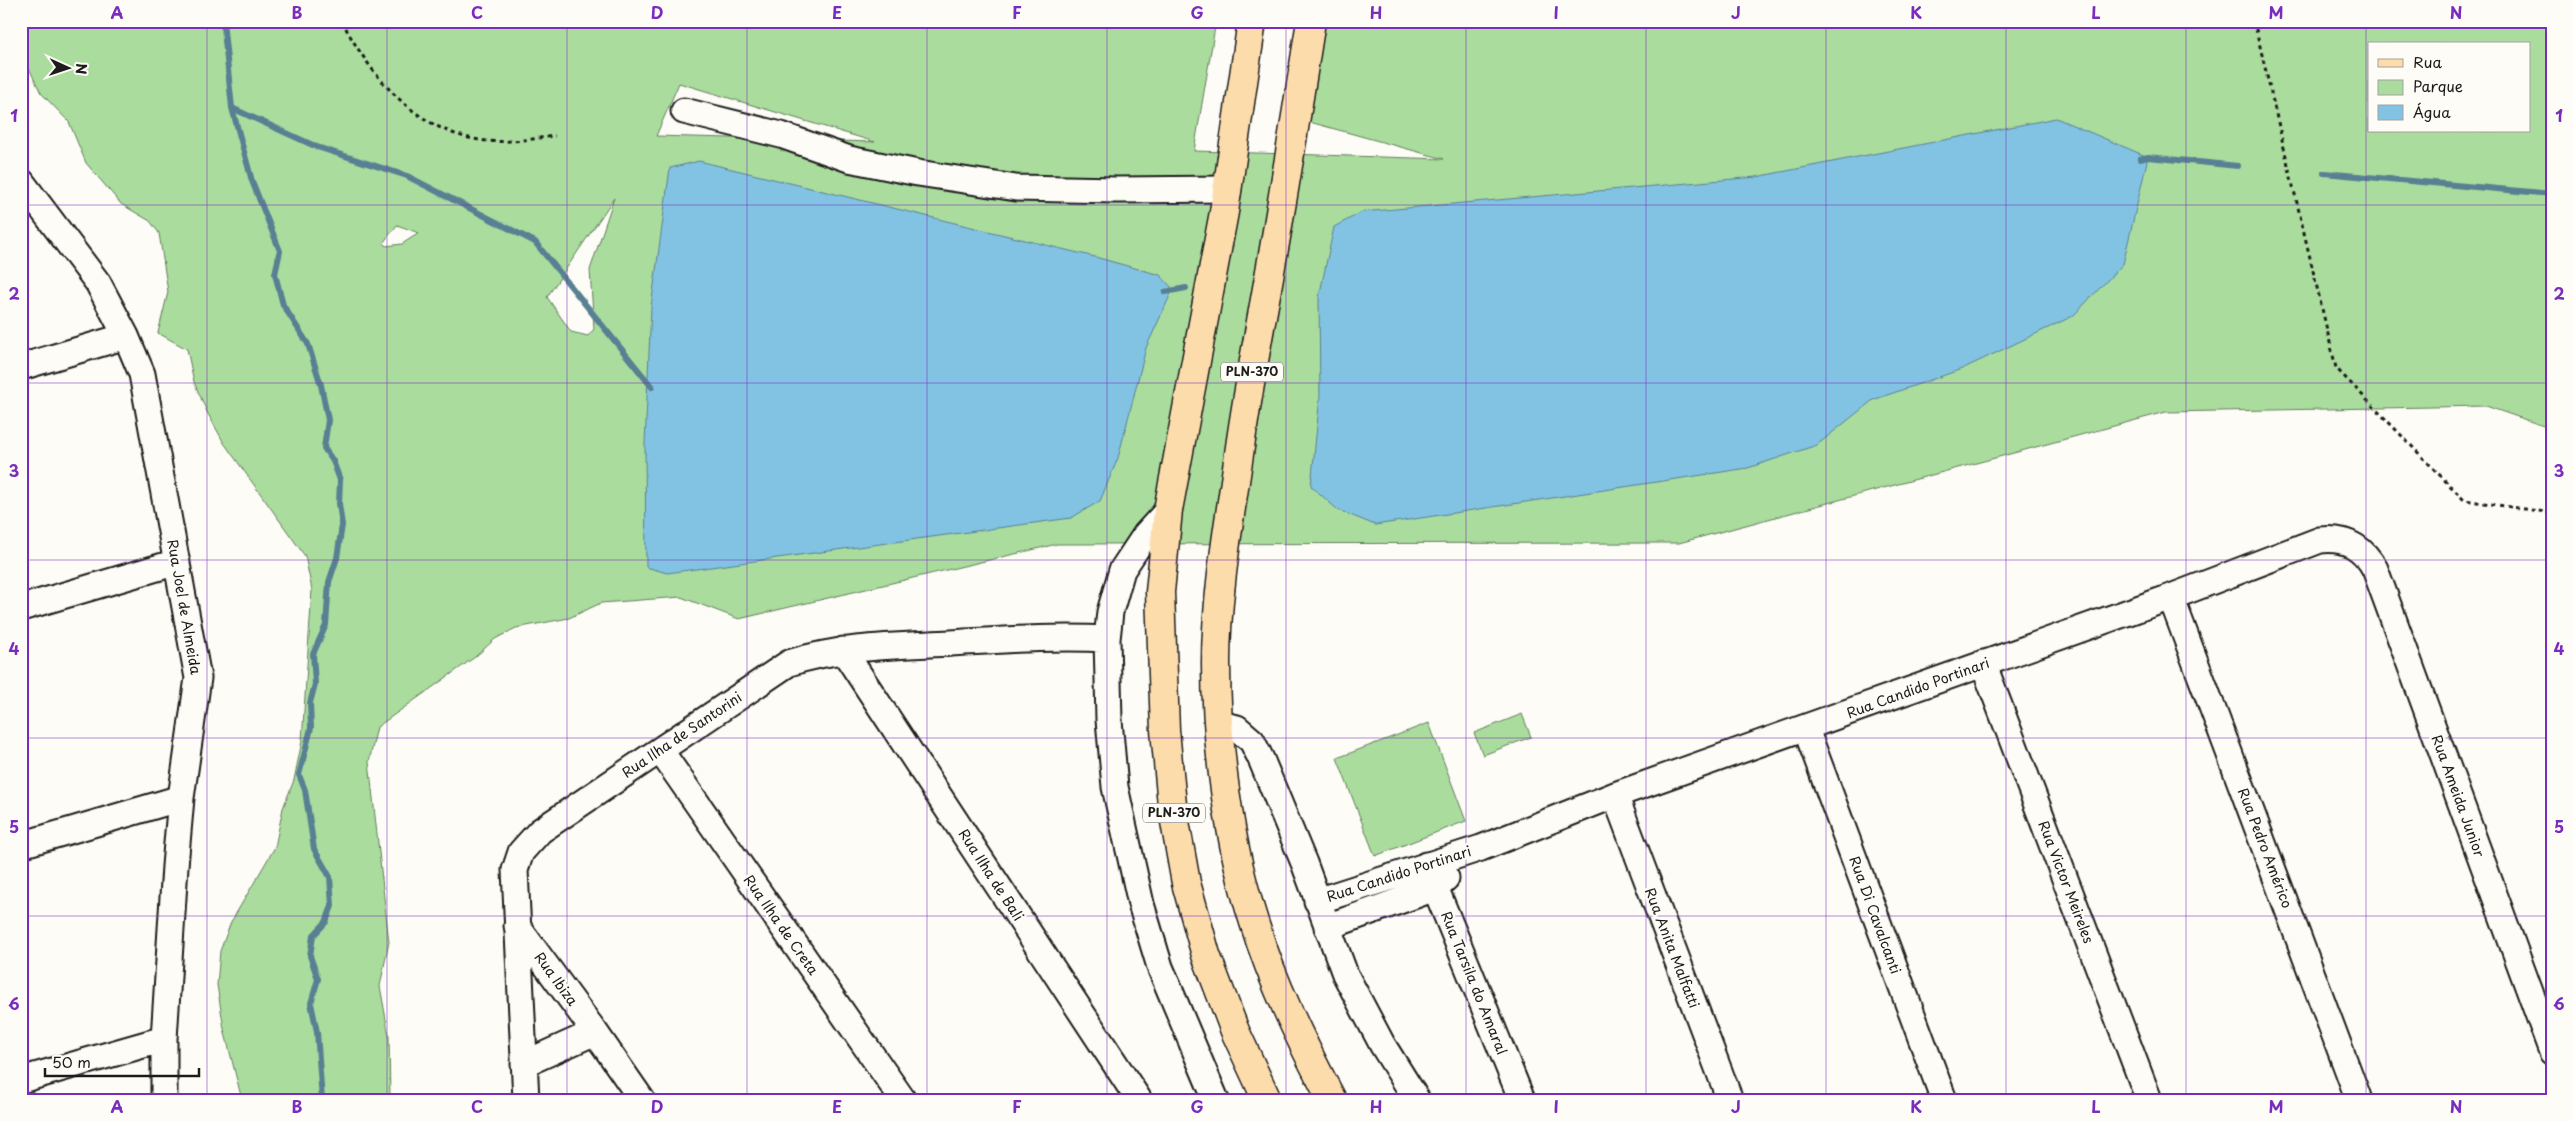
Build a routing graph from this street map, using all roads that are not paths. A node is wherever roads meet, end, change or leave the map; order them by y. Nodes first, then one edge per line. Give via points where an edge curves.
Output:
1 (1252, 21) edge
2 (1310, 21) edge
3 (684, 111) dead end
4 (21, 182) edge
5 (1228, 189) junction
6 (126, 336) junction
7 (21, 367) edge
8 (1168, 510) junction
9 (2356, 545) joint
10 (177, 562) junction
11 (2171, 597) junction
12 (21, 608) edge
13 (1107, 639) junction
14 (843, 650) junction
15 (1983, 663) junction
16 (1219, 724) junction
17 (1806, 729) junction
18 (660, 750) junction
19 (1615, 796) junction
20 (181, 798) junction
21 (21, 845) edge
22 (1430, 877) junction
23 (1317, 901) junction
24 (517, 926) junction
25 (1327, 927) junction
26 (595, 1032) junction
27 (164, 1039) junction
28 (2552, 1052) edge
29 (524, 1064) junction
30 (21, 1080) edge
31 (164, 1100) edge
32 (526, 1100) edge
33 (642, 1100) edge
34 (903, 1100) edge
35 (1139, 1100) edge
36 (1216, 1100) edge
37 (1267, 1100) edge
38 (1332, 1100) edge
39 (1417, 1100) edge
40 (1522, 1100) edge
41 (1730, 1100) edge
42 (1944, 1100) edge
43 (2149, 1100) edge
44 (2359, 1100) edge

1 - 5 main road, PLN-370
2 - 16 main road, PLN-370 via 1282,204 1246,404 1228,532 1216,664
3 - 5 street via 781,135 849,159 1016,188
4 - 6 street, Rua Joel de Almeida via 98,283
5 - 8 main road, PLN-370
6 - 7 street
6 - 10 street, Rua Joel de Almeida via 142,374
8 - 13 street via 1146,534 1122,570 1110,612
8 - 37 main road, PLN-370 via 1160,592 1165,730 1172,805 1186,883 1206,955
9 - 11 street, Rua Candido Portinari via 2343,540 2320,540
9 - 28 street, Rua Ameida Junior via 2368,556 2375,569
10 - 12 street
10 - 20 street, Rua Joel de Almeida via 198,678
11 - 15 street, Rua Candido Portinari
11 - 44 street, Rua Pedro Américo
13 - 14 street, Rua Ilha de Santorini via 1066,636
13 - 36 street via 1115,787 1141,904 1160,966
14 - 18 street, Rua Ilha de Santorini via 789,663
14 - 35 street, Rua Ilha de Bali
15 - 17 street, Rua Candido Portinari
15 - 43 street, Rua Victor Meireles
16 - 23 street via 1237,728 1252,741
16 - 38 main road, PLN-370 via 1237,855 1253,921 1304,1047
17 - 19 street, Rua Candido Portinari
17 - 42 street, Rua Di Cavalcanti
18 - 24 street, Rua Ilha de Santorini via 529,841 520,852 516,870
18 - 34 street, Rua Ilha de Creta
19 - 22 street, Rua Candido Portinari via 1481,848
19 - 41 street, Rua Anita Malfatti
20 - 21 street
20 - 27 street, Rua Joel de Almeida
22 - 23 street, Rua Candido Portinari
22 - 25 street, Rua Candido Portinari
22 - 40 street, Rua Tarsila do Amaral
23 - 25 street
24 - 26 street, Rua Ibiza
24 - 29 street, Rua Ilha de Santorini
25 - 39 street via 1354,991
26 - 29 street
26 - 33 street, Rua Ibiza
27 - 30 street
27 - 31 street, Rua Joel de Almeida
29 - 32 street, Rua Ilha de Santorini

